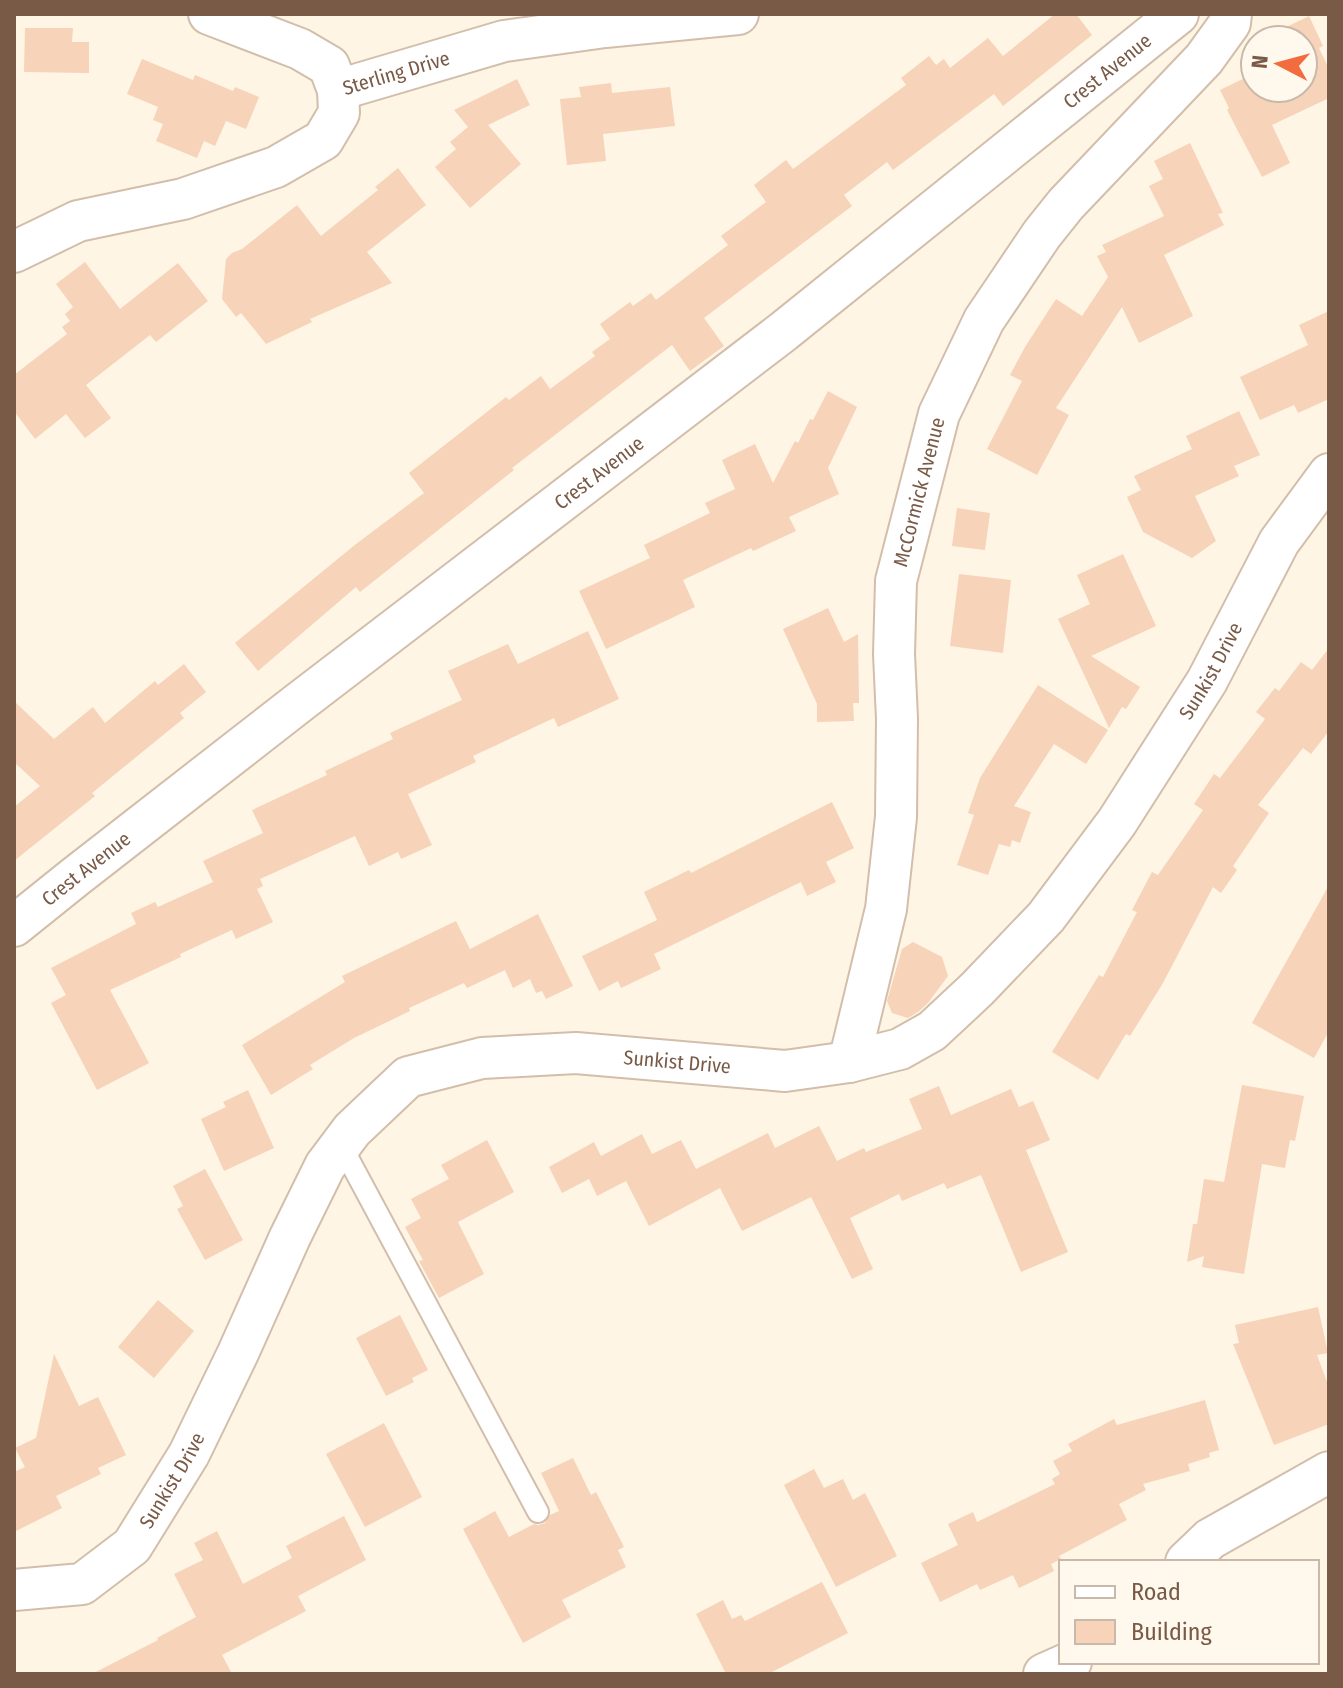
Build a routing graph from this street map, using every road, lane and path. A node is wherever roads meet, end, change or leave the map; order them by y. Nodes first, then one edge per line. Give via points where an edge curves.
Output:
1 (209, 14) edge
2 (738, 14) edge
3 (1178, 14) edge
4 (1231, 14) edge
5 (338, 90) junction
6 (14, 252) edge
7 (1329, 474) edge
8 (14, 926) edge
9 (849, 1062) junction
10 (341, 1145) junction
11 (1329, 1472) edge
12 (538, 1512) dead end
13 (1188, 1560) edge
14 (14, 1590) edge
15 (1066, 1664) edge
16 (1044, 1674) edge

1 - 5 street via 300,49 329,66
2 - 5 street, Sterling Drive via 504,41
3 - 8 street, Crest Avenue via 772,341
4 - 9 street, McCormick Avenue via 1204,59 1042,234 984,320 939,414 896,581 896,817 886,909
5 - 6 street, Sterling Drive via 339,113 323,140 276,167 183,199 78,221
7 - 9 street, Sunkist Drive via 1279,542 1207,681 1117,822 1046,917 932,1031 900,1049
9 - 10 street, Sunkist Drive via 785,1071 576,1053 482,1058 408,1077
10 - 12 lane
10 - 14 street, Sunkist Drive via 290,1237 189,1454 132,1546 82,1584
11 - 13 street via 1210,1539
15 - 16 street

